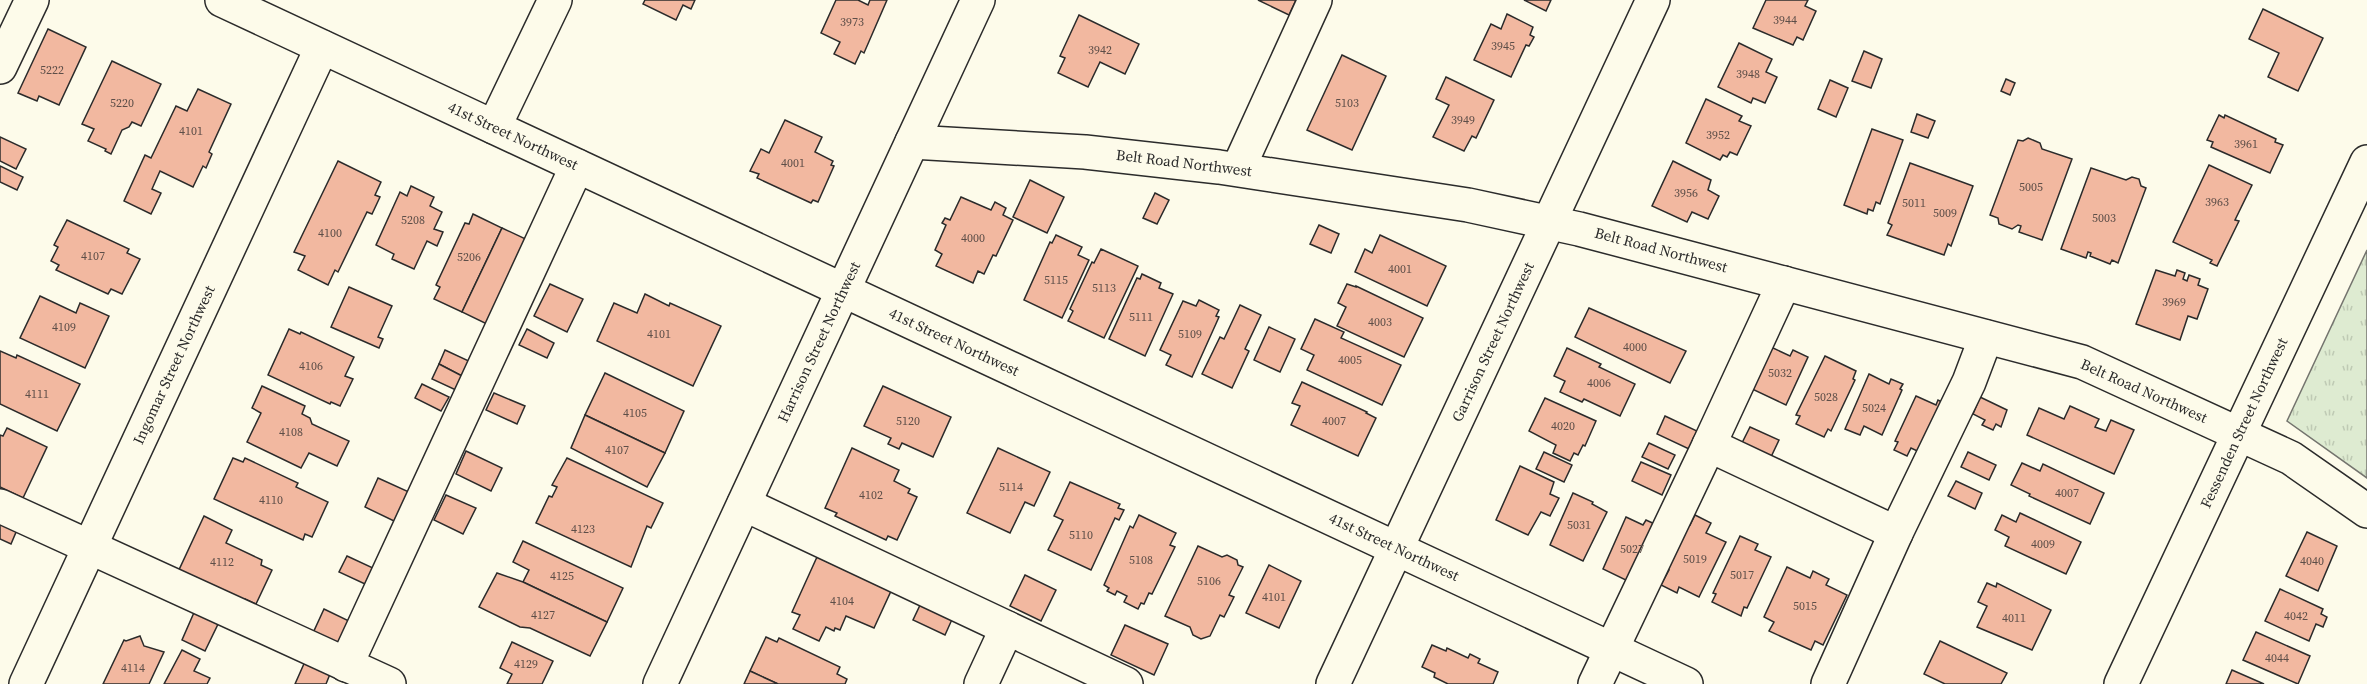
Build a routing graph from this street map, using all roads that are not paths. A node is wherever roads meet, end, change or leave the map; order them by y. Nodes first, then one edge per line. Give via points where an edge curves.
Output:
1 (32, 0) edge
2 (222, 0) edge
3 (555, 0) edge
4 (978, 0) edge
5 (1314, 0) edge
6 (1653, 0) edge
7 (322, 47) junction
8 (0, 67) edge
9 (494, 127) junction
10 (912, 142) junction
11 (2367, 162) edge
12 (577, 166) junction
13 (1238, 169) junction
14 (1549, 222) junction
15 (1784, 283) junction
16 (843, 290) junction
17 (1986, 337) junction
18 (2239, 433) junction
19 (1709, 445) junction
20 (744, 504) junction
21 (0, 506) edge
22 (2367, 511) edge
23 (1896, 533) junction
24 (89, 548) junction
25 (1397, 548) junction
26 (1007, 628) junction
27 (1611, 649) junction
28 (346, 665) junction
29 (26, 684) edge
30 (389, 684) edge
31 (660, 684) edge
32 (981, 684) edge
33 (1126, 684) edge
34 (1333, 684) edge
35 (1595, 684) edge
36 (1686, 684) edge
37 (1828, 684) edge
38 (2121, 684) edge

1 - 8 street
2 - 7 street, 41st Street Northwest
3 - 9 street
4 - 10 street, Harrison Street Northwest
5 - 13 street
6 - 14 street, Garrison Street Northwest
7 - 9 street, 41st Street Northwest
7 - 24 street, Ingomar Street Northwest
9 - 12 street, 41st Street Northwest
10 - 13 street, Belt Road Northwest via 1146,157
10 - 16 street, Harrison Street Northwest
11 - 18 street, Fessenden Street Northwest
12 - 16 street, 41st Street Northwest
12 - 28 street
13 - 14 street, Belt Road Northwest via 1468,205
14 - 15 street, Belt Road Northwest
14 - 25 street, Garrison Street Northwest
15 - 17 street, Belt Road Northwest
15 - 19 street
16 - 20 street, Harrison Street Northwest
16 - 25 street, 41st Street Northwest
17 - 18 street, Belt Road Northwest via 2091,366
17 - 23 street via 1969,382
18 - 22 street, Belt Road Northwest via 2291,458
18 - 38 street, Fessenden Street Northwest
19 - 23 street
19 - 27 street
20 - 26 street
20 - 31 street, Harrison Street Northwest
21 - 24 street
23 - 37 street
24 - 28 street
24 - 29 street, Ingomar Street Northwest
25 - 27 street, 41st Street Northwest
25 - 34 street, Garrison Street Northwest
26 - 32 street
26 - 33 street
27 - 35 street
27 - 36 street, 41st Street Northwest
28 - 30 street

